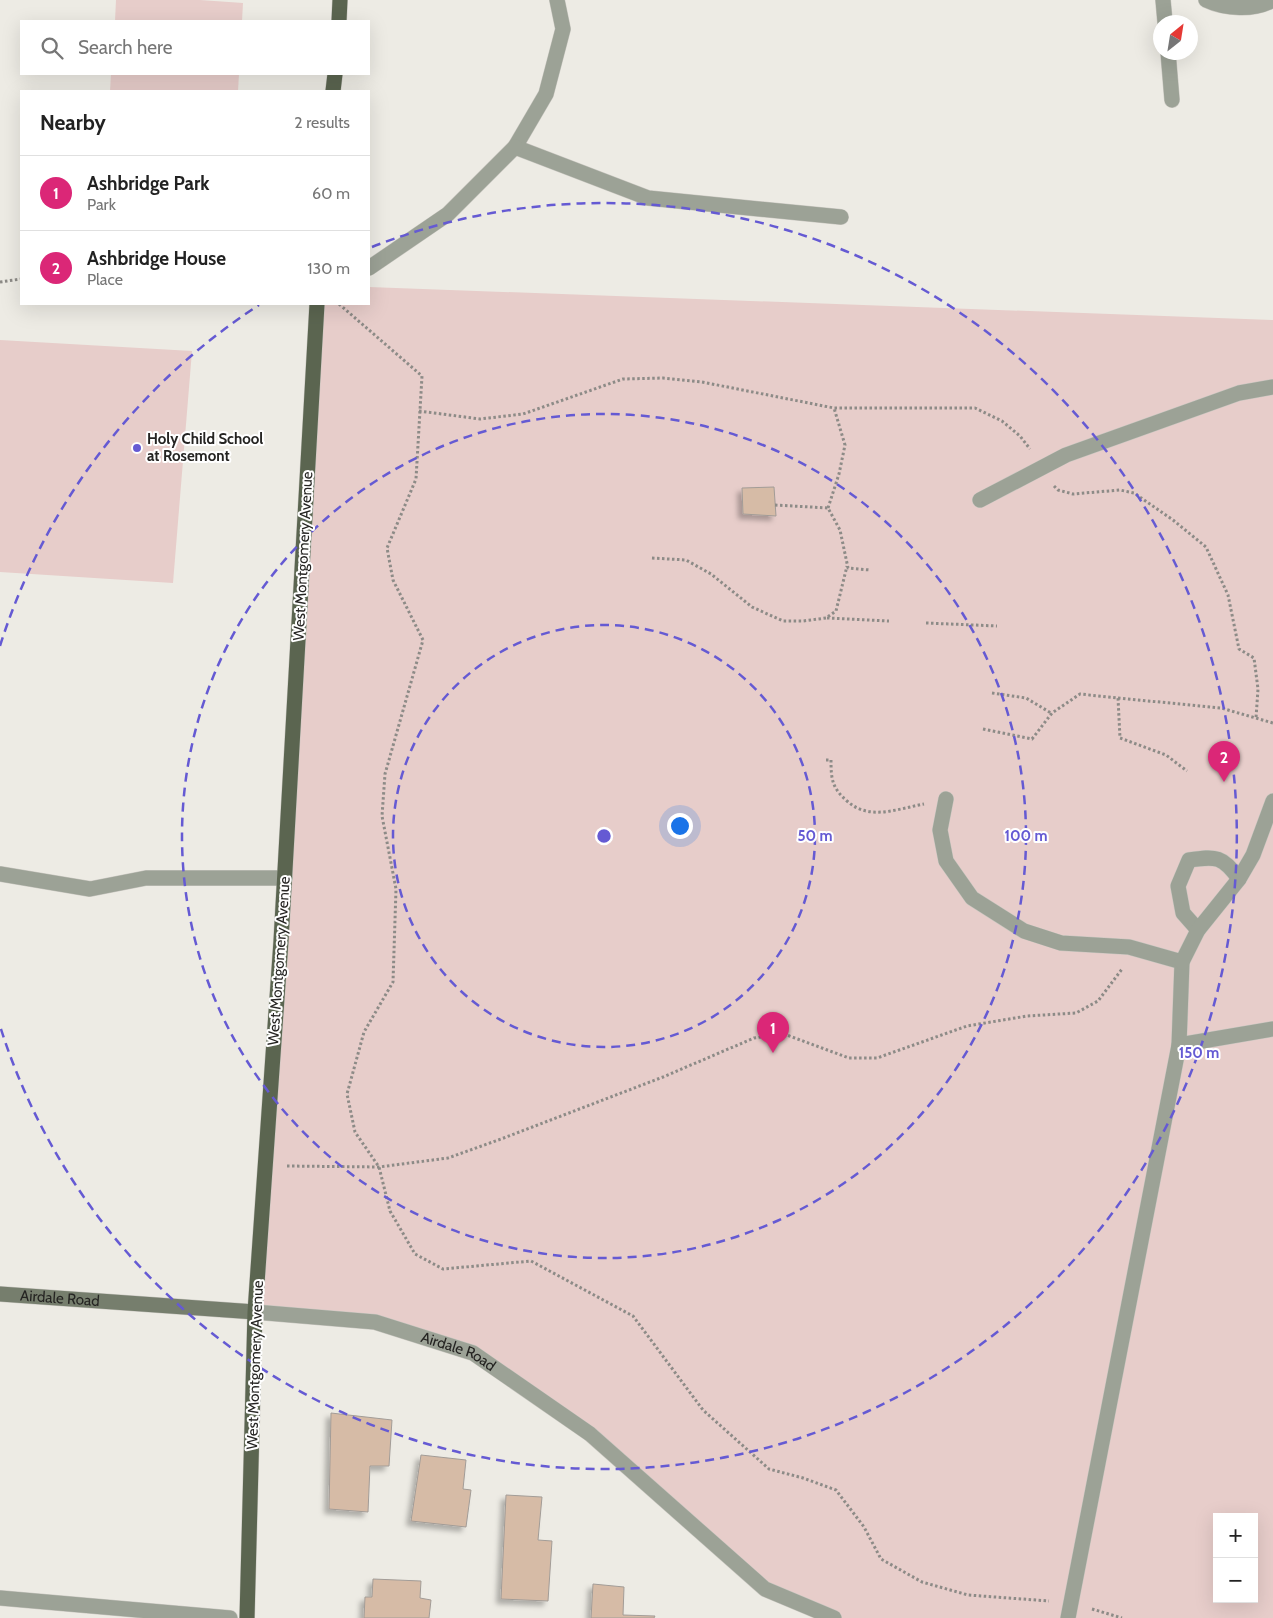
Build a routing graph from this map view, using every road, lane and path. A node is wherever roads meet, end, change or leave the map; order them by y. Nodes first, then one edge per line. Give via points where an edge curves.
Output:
1 (340, 0) edge
2 (557, 0) edge
3 (1163, 0) edge
4 (1206, 0) edge
5 (1273, 0) edge
6 (1164, 15) edge
7 (339, 20) edge
8 (1169, 60) edge
9 (335, 75) edge
10 (333, 90) edge
11 (1172, 100) dead end
12 (515, 146) junction
13 (841, 217) dead end
14 (370, 267) edge
15 (20, 279) edge
16 (0, 282) edge
17 (317, 305) edge
18 (340, 305) edge
19 (1273, 387) edge
20 (834, 408) junction
21 (419, 411) junction
22 (1033, 453) dead end
23 (1050, 481) dead end
24 (980, 500) dead end
25 (776, 505) dead end
26 (828, 508) junction
27 (652, 558) dead end
28 (847, 566) junction
29 (870, 570) dead end
30 (826, 618) junction
31 (889, 621) dead end
32 (926, 623) dead end
33 (997, 626) dead end
34 (992, 693) dead end
35 (1118, 698) junction
36 (1052, 713) junction
37 (1256, 718) junction
38 (1273, 723) edge
39 (983, 729) dead end
40 (826, 760) dead end
41 (1187, 772) dead end
42 (946, 799) joint
43 (1273, 801) edge
44 (0, 874) edge
45 (285, 878) junction
46 (1239, 879) junction
47 (1198, 930) junction
48 (1182, 962) junction
49 (1125, 964) dead end
50 (1273, 1029) edge
51 (1179, 1045) junction
52 (266, 1166) junction
53 (379, 1167) junction
54 (0, 1294) edge
55 (255, 1312) junction
56 (0, 1598) edge
57 (1070, 1611) edge
58 (230, 1618) edge
59 (247, 1618) edge
60 (834, 1618) edge
61 (1122, 1618) edge

1 - 7 main road
2 - 12 street via 562,29 546,94
3 - 6 street
4 - 5 street via 1241,8
8 - 11 street
9 - 10 main road
12 - 13 street via 648,198
12 - 14 street via 448,214
15 - 16 path
17 - 45 main road, West Montgomery Avenue
18 - 21 path via 422,376
19 - 24 street via 1239,393 1066,455
20 - 21 path via 702,382 663,378 623,379 522,414 480,419
20 - 22 path via 975,408 1002,421
20 - 26 path via 845,445
21 - 53 path via 416,480 387,548 393,580 423,640 385,774 382,816 396,889 393,982 364,1032 347,1094 355,1132
23 - 37 path via 1058,490 1073,494 1120,490 1134,493 1206,547 1228,595 1239,648 1254,658 1258,689
25 - 26 path
26 - 28 path via 840,530
27 - 30 path via 686,560 711,574 752,607 783,621
28 - 29 path
28 - 30 path via 836,611
30 - 31 path
32 - 33 path
34 - 36 path via 1026,698
35 - 36 path via 1080,694
35 - 37 path via 1221,708
35 - 41 path via 1120,738 1166,755
36 - 39 path via 1032,739
37 - 38 path
40 - 42 path via 831,760 831,780 839,794 863,812 880,813
42 - 48 street via 940,830 946,861 972,898 1024,930 1061,943 1129,947
43 - 46 street via 1253,855
44 - 45 street via 90,889 146,878
45 - 52 main road, West Montgomery Avenue
46 - 47 street
46 - 47 street via 1229,865 1213,857 1189,860 1178,886 1183,913
47 - 48 street
48 - 51 street
49 - 53 path via 1098,1001 1076,1013 1027,1016 968,1026 877,1058 849,1058 784,1034 754,1038 663,1077 448,1158
50 - 51 street
51 - 57 street
52 - 53 path
52 - 55 main road, West Montgomery Avenue
53 - 57 path via 390,1211 415,1254 443,1269 531,1261 633,1316 703,1410 769,1469 836,1490 864,1528 881,1559 922,1582 968,1595
54 - 55 street, Airdale Road
55 - 59 main road, West Montgomery Avenue
55 - 60 street, Airdale Road via 375,1322 473,1353 590,1434 765,1589
56 - 58 street
57 - 61 path

